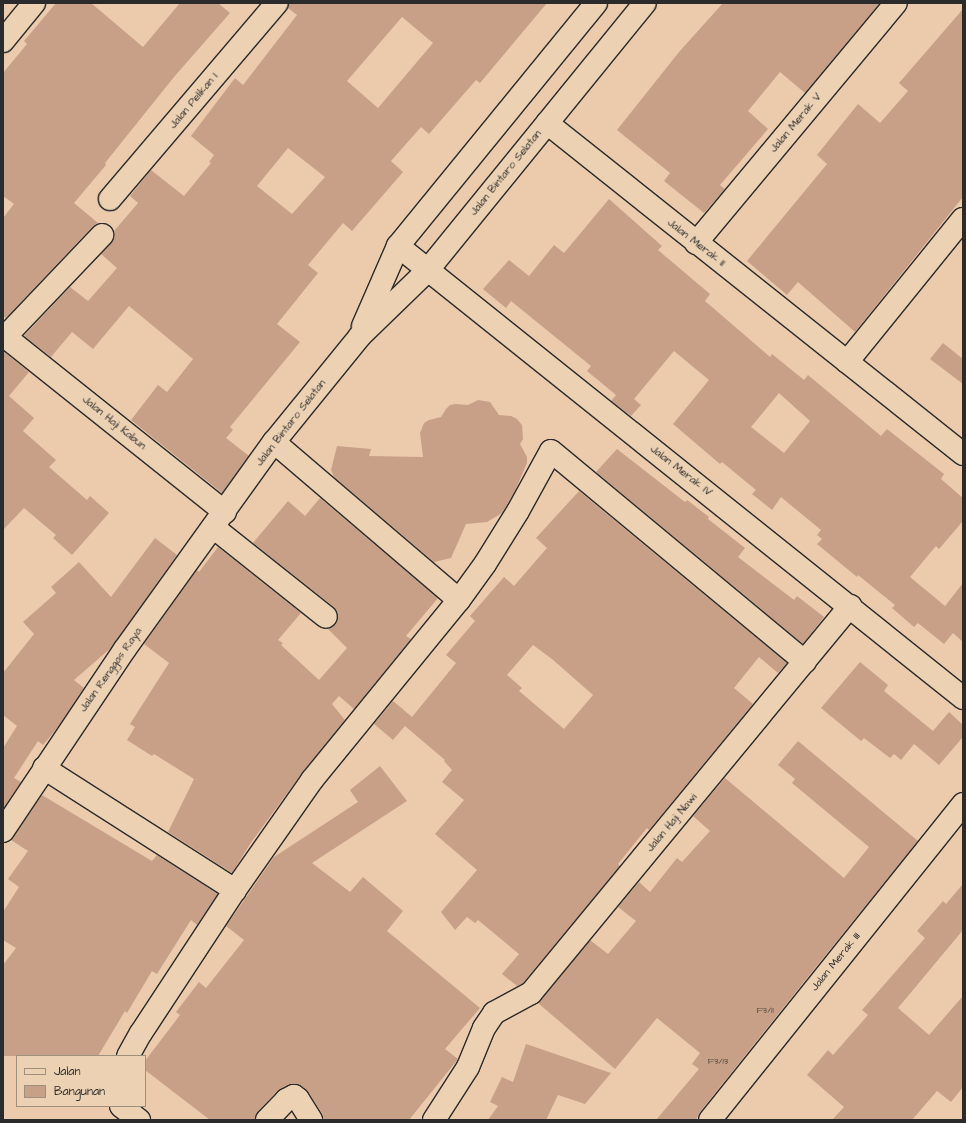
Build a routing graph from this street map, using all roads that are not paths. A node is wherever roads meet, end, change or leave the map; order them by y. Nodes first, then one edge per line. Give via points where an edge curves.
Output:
1 (34, 3) edge
2 (277, 3) edge
3 (596, 3) edge
4 (645, 3) edge
5 (896, 3) edge
6 (3, 41) edge
7 (547, 123) junction
8 (110, 199) dead end
9 (963, 219) edge
10 (102, 235) dead end
11 (696, 243) junction
12 (398, 246) junction
13 (427, 271) junction
14 (4, 336) edge
15 (360, 336) junction
16 (847, 362) junction
17 (274, 442) junction
18 (963, 454) edge
19 (219, 519) junction
20 (459, 600) junction
21 (850, 606) junction
22 (326, 617) dead end
23 (805, 662) junction
24 (963, 698) edge
25 (44, 768) junction
26 (963, 804) edge
27 (3, 831) edge
28 (235, 890) junction
29 (129, 1055) edge
30 (122, 1107) edge
31 (139, 1120) edge
32 (267, 1120) edge
33 (311, 1120) edge
34 (434, 1120) edge
35 (710, 1120) edge

1 - 6 street
2 - 8 street, Jalan Pelikan I
3 - 12 street, Jalan Bintaro Selatan
4 - 7 street, Jalan Bintaro Selatan
5 - 11 street, Jalan Merak V
7 - 11 street, Jalan Merak II
7 - 13 street, Jalan Bintaro Selatan
9 - 16 street
10 - 14 street
11 - 16 street, Jalan Merak II
12 - 13 street, Jalan Merak IV
12 - 15 street, Jalan Bintaro Selatan
13 - 15 street, Jalan Bintaro Selatan
13 - 21 street, Jalan Merak IV
14 - 19 street, Jalan Haji Kabun
15 - 17 street, Jalan Bintaro Selatan
16 - 18 street, Jalan Merak II
17 - 19 street, Jalan Bintaro Selatan
17 - 20 street
19 - 22 street, Jalan Haji Kabun
19 - 25 street, Jalan Renggas Raya via 125,649
20 - 23 street via 518,511 551,451
20 - 28 street via 312,780
21 - 23 street, Jalan Haji Nawi
21 - 24 street, Jalan Merak IV
23 - 34 street, Jalan Haji Nawi via 531,993 494,1014 484,1028 468,1067
25 - 27 street, Jalan Renggas Raya
25 - 28 street
26 - 35 street, Jalan Merak III
28 - 29 street
30 - 31 street
32 - 33 street via 286,1100 294,1096

